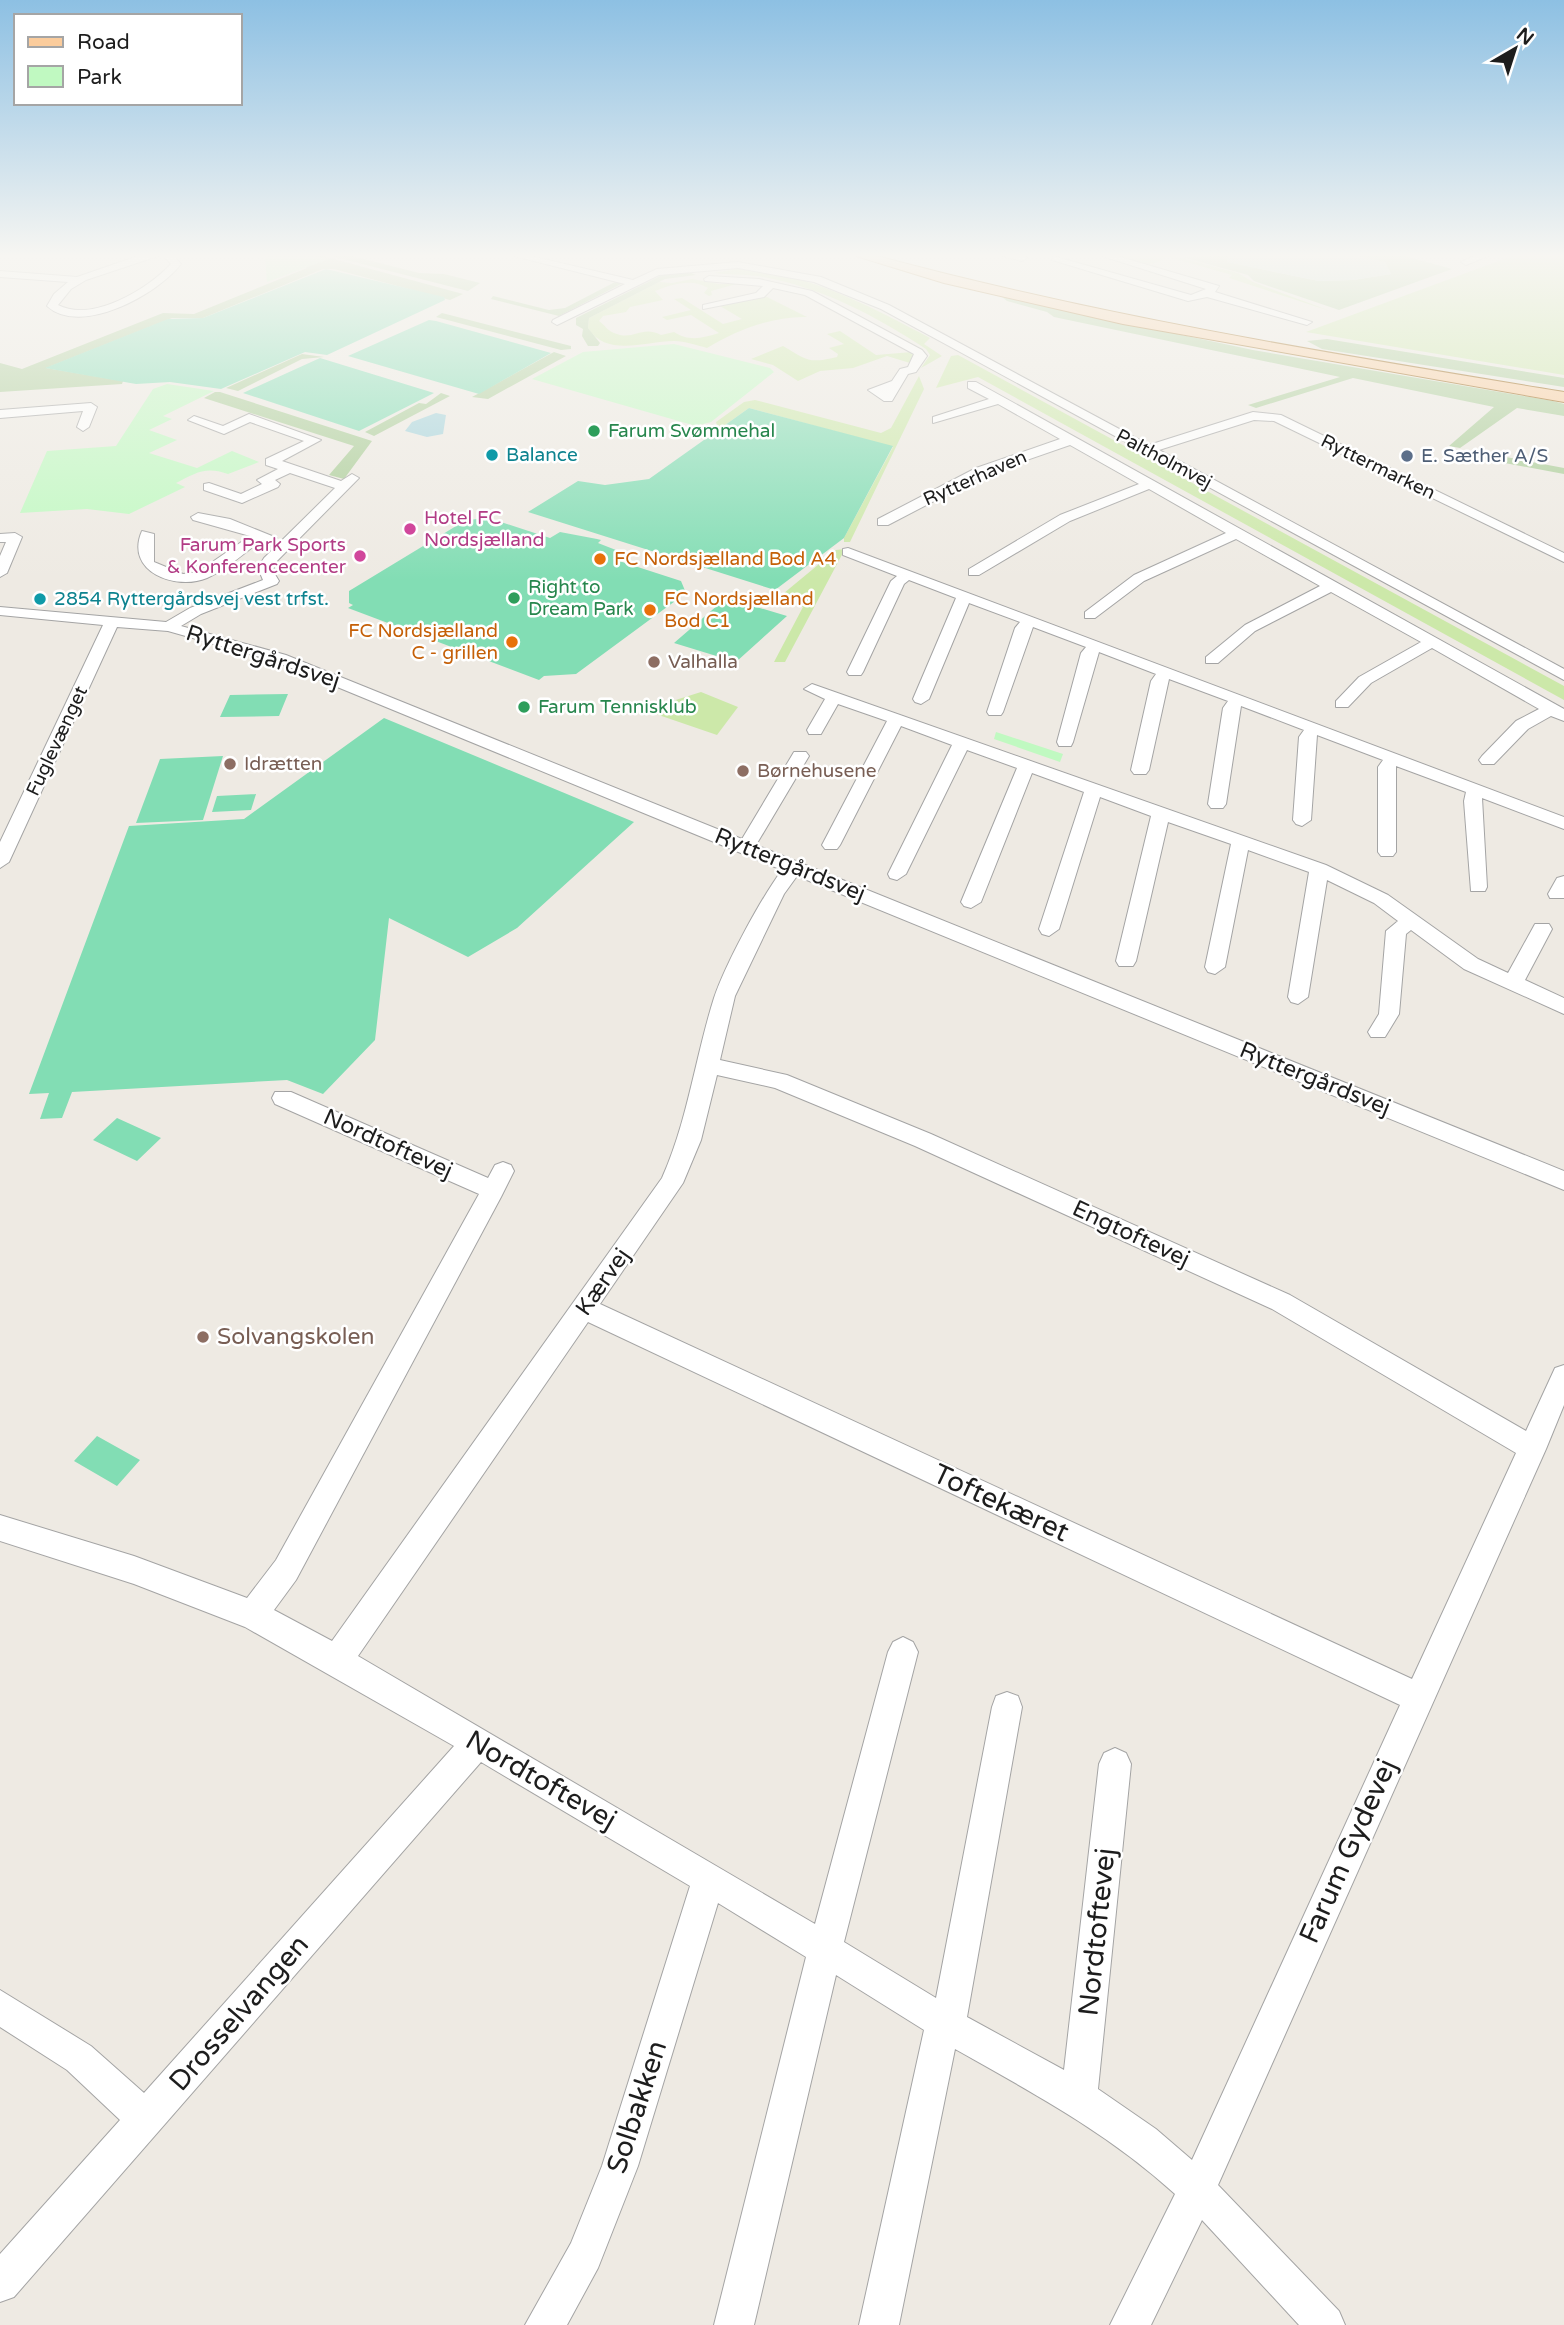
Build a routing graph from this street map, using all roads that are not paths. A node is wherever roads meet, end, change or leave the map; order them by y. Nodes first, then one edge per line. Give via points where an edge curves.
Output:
1 (916, 364) edge
2 (990, 364) edge
3 (1380, 364) edge
4 (898, 383) dead end
5 (972, 385) dead end
6 (1564, 397) edge
7 (999, 400) junction
8 (1, 416) edge
9 (194, 420) dead end
10 (937, 420) dead end
11 (83, 427) dead end
12 (1071, 440) junction
13 (1146, 450) junction
14 (289, 468) junction
15 (1150, 484) junction
16 (209, 487) dead end
17 (198, 517) dead end
18 (883, 522) dead end
19 (1237, 533) junction
20 (147, 534) dead end
21 (260, 535) junction
22 (0, 538) edge
23 (286, 544) junction
24 (849, 552) dead end
25 (1564, 558) edge
26 (974, 572) dead end
27 (0, 573) edge
28 (908, 575) junction
29 (1331, 586) junction
30 (967, 597) junction
31 (0, 611) edge
32 (1090, 615) dead end
33 (113, 620) junction
34 (1032, 620) junction
35 (169, 627) junction
36 (1432, 642) junction
37 (1098, 645) junction
38 (1212, 660) dead end
39 (1167, 672) junction
40 (855, 673) dead end
41 (1564, 675) edge
42 (812, 689) dead end
43 (834, 697) junction
44 (921, 699) dead end
45 (1238, 699) junction
46 (1342, 704) dead end
47 (995, 712) dead end
48 (1558, 713) edge
49 (897, 719) junction
50 (1314, 728) junction
51 (815, 730) dead end
52 (962, 742) junction
53 (1065, 742) dead end
54 (800, 756) dead end
55 (1393, 758) junction
56 (1488, 760) dead end
57 (1027, 765) junction
58 (1140, 770) dead end
59 (1094, 788) junction
60 (1476, 789) junction
61 (1217, 804) dead end
62 (1161, 811) junction
63 (1302, 820) dead end
64 (1564, 822) edge
65 (1241, 840) junction
66 (831, 845) dead end
67 (746, 847) junction
68 (1387, 852) dead end
69 (0, 862) edge
70 (794, 866) junction
71 (1319, 869) junction
72 (897, 874) dead end
73 (1478, 887) dead end
74 (971, 902) dead end
75 (1412, 920) junction
76 (1049, 929) dead end
77 (1542, 929) dead end
78 (1126, 961) dead end
79 (1215, 967) dead end
80 (1512, 985) junction
81 (1298, 997) dead end
82 (1564, 1007) edge
83 (1378, 1031) dead end
84 (708, 1066) junction
85 (283, 1098) dead end
86 (1564, 1181) edge
87 (584, 1309) junction
88 (1564, 1376) edge
89 (1533, 1448) junction
90 (0, 1528) edge
91 (252, 1615) junction
92 (903, 1652) dead end
93 (337, 1660) junction
94 (1417, 1697) junction
95 (1007, 1707) dead end
96 (478, 1743) junction
97 (1115, 1764) dead end
98 (708, 1880) junction
99 (827, 1950) junction
100 (0, 2007) edge
101 (946, 2024) junction
102 (1079, 2099) junction
103 (145, 2119) junction
104 (1198, 2188) junction
105 (0, 2283) edge
106 (545, 2325) edge
107 (734, 2325) edge
108 (879, 2325) edge
109 (1130, 2325) edge
110 (1325, 2325) edge

1 - 4 street via 904,371
2 - 13 street, Paltholmvej
3 - 6 main road
5 - 7 street, Rytterhaven
7 - 10 street
7 - 12 street, Rytterhaven
8 - 11 street via 91,407
9 - 14 street via 224,430 249,418 315,440 271,462
12 - 15 street, Rytterhaven
12 - 18 street, Rytterhaven via 981,471
13 - 25 street, Ryttermarken via 1252,416 1277,418
13 - 41 street, Paltholmvej
14 - 16 street via 264,481 273,484 242,499
14 - 23 street via 349,482
15 - 19 street, Rytterhaven
15 - 26 street via 1065,518
17 - 21 street
19 - 29 street, Rytterhaven
19 - 32 street via 1139,578
20 - 21 street via 149,565 182,579 203,575
21 - 23 street
22 - 27 street via 15,537
23 - 35 street via 265,565 272,581 199,607
24 - 28 street
28 - 30 street
28 - 40 street via 898,581
29 - 36 street, Rytterhaven
29 - 38 street via 1250,628
30 - 34 street
30 - 44 street via 959,603
31 - 33 street, Ryttergårdsvej
33 - 35 street, Ryttergårdsvej
33 - 69 street, Fuglevænget
34 - 37 street
34 - 47 street via 1023,628
35 - 67 street, Ryttergårdsvej via 273,656
36 - 46 street via 1365,680
36 - 48 street, Rytterhaven
37 - 39 street
37 - 53 street via 1089,653
39 - 45 street
39 - 58 street via 1159,681
42 - 43 street
43 - 49 street
43 - 51 street
45 - 50 street
45 - 61 street via 1230,708
48 - 56 street, Rytterhaven via 1522,725
49 - 52 street
49 - 66 street
50 - 55 street
50 - 63 street via 1307,737
52 - 57 street
52 - 72 street
54 - 67 street
55 - 60 street
55 - 68 street via 1387,767
57 - 59 street
57 - 74 street
59 - 62 street
59 - 76 street
60 - 64 street
60 - 73 street
62 - 65 street
62 - 78 street
65 - 71 street
65 - 79 street
67 - 70 street, Ryttergårdsvej
70 - 84 street, Kærvej via 775,893 724,996
70 - 86 street, Ryttergårdsvej
71 - 75 street via 1352,883
71 - 81 street
75 - 80 street via 1471,964
75 - 83 street via 1396,931 1389,1014
77 - 80 street
80 - 82 street
84 - 87 street, Kærvej via 690,1140 671,1183
84 - 89 street, Engtoftevej via 779,1081 899,1130 1281,1302
85 - 91 street, Nordtoftevej via 498,1180 286,1570
87 - 93 street, Kærvej
87 - 94 street, Toftekæret
88 - 89 street, Farum Gydevej
89 - 94 street, Farum Gydevej
90 - 91 street, Nordtoftevej via 134,1570
91 - 93 street, Nordtoftevej
92 - 99 street
93 - 96 street, Nordtoftevej
94 - 104 street, Farum Gydevej
95 - 101 street
96 - 98 street, Nordtoftevej
96 - 103 street, Drosselvangen
97 - 102 street, Nordtoftevej
98 - 99 street, Nordtoftevej
98 - 106 street, Solbakken via 620,2166 585,2255
99 - 101 street, Nordtoftevej
99 - 107 street
100 - 103 street via 79,2058
101 - 102 street, Nordtoftevej
101 - 108 street
102 - 104 street, Nordtoftevej via 1140,2139
103 - 105 street, Drosselvangen
104 - 109 street, Farum Gydevej
104 - 110 street, Nordtoftevej

